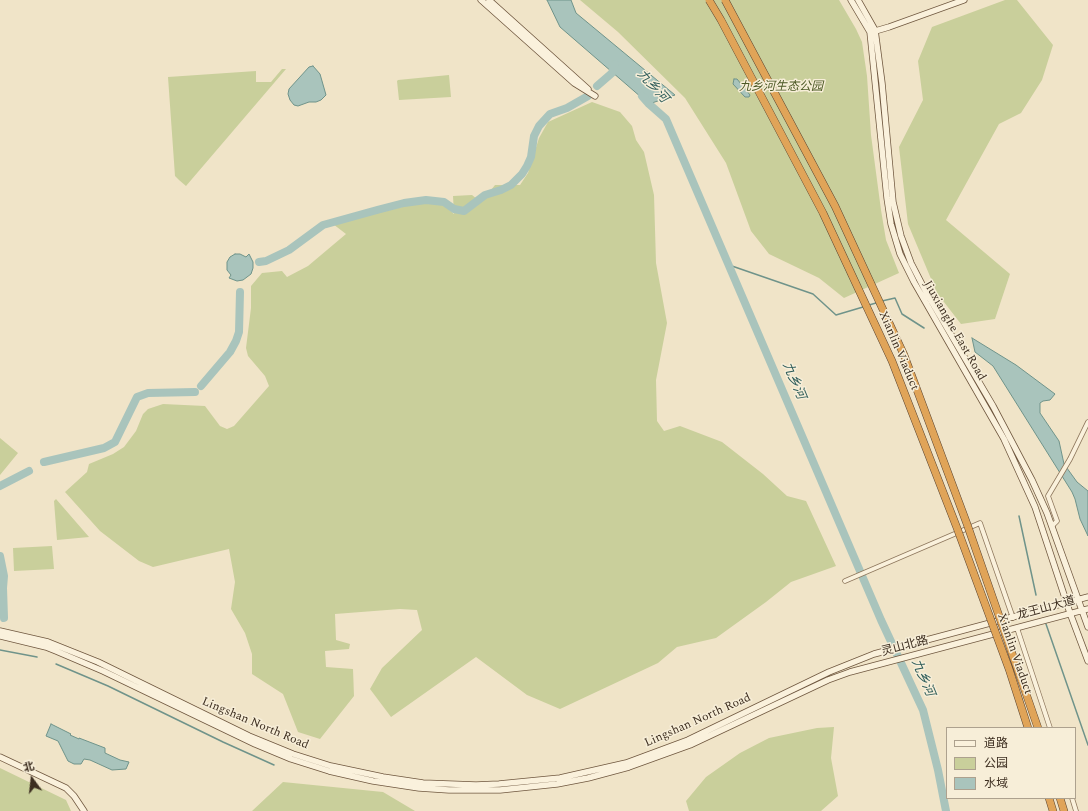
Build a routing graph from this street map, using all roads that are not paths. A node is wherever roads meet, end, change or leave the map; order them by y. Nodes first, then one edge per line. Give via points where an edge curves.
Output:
1 (481, 0) edge
2 (489, 0) edge
3 (709, 0) edge
4 (725, 0) edge
5 (851, 0) edge
6 (858, 0) edge
7 (944, 0) edge
8 (964, 0) edge
9 (947, 7) junction
10 (873, 31) junction
11 (1088, 422) edge
12 (1052, 526) junction
13 (845, 581) dead end
14 (1088, 598) edge
15 (1079, 600) junction
16 (1067, 603) junction
17 (1085, 609) edge
18 (1070, 613) junction
19 (1013, 618) junction
20 (1088, 627) edge
21 (1017, 628) junction
22 (0, 631) edge
23 (0, 636) edge
24 (940, 648) joint
25 (874, 654) joint
26 (1088, 661) edge
27 (876, 666) joint
28 (1028, 727) edge
29 (1038, 727) edge
30 (1050, 727) edge
31 (0, 757) edge
32 (1049, 799) edge
33 (1060, 799) edge
34 (1072, 799) edge
35 (84, 811) edge
36 (1053, 811) edge
37 (1064, 811) edge
38 (1076, 811) edge

1 - 2 main road via 574,83 595,96
3 - 28 highway, Xianlin Viaduct, bridge via 823,213 892,362 963,543
4 - 29 highway, Xianlin Viaduct, bridge via 835,206 904,355 970,531
5 - 10 main road, Jiuxianghe East Road
6 - 10 main road, Jiuxianghe East Road
7 - 9 street
8 - 9 main road
9 - 10 main road
10 - 12 main road, Jiuxianghe East Road via 882,83 893,202 901,236 926,292 1013,443
10 - 16 main road, Jiuxianghe East Road via 887,198 900,254 1007,446 1035,507
11 - 12 street via 1048,496 1057,521
12 - 15 main road, Jiuxianghe East Road
13 - 19 street via 980,523
14 - 15 main road, 龙王山大道
15 - 16 main road, 龙王山大道
15 - 17 main road, Jiuxianghe East Road
16 - 18 main road, Jiuxianghe East Road
16 - 19 main road, 龙王山大道
17 - 18 main road, 龙王山大道
17 - 20 main road, Jiuxianghe East Road
18 - 21 main road, 龙王山大道
18 - 26 main road, Jiuxianghe East Road
19 - 25 main road, 龙王山大道
21 - 24 main road, 龙王山大道
21 - 30 street
22 - 25 main road, Lingshan North Road via 48,642 98,662 249,736 293,754 331,766 383,777 456,785 514,784 560,778 626,763 688,740 828,672
23 - 27 main road, Lingshan North Road via 46,647 104,671 292,760 373,781 419,788 525,788 588,778 661,756 697,742 828,680
24 - 27 main road, 灵山北路
31 - 35 main road via 66,788
32 - 36 highway
33 - 37 highway
34 - 38 street

